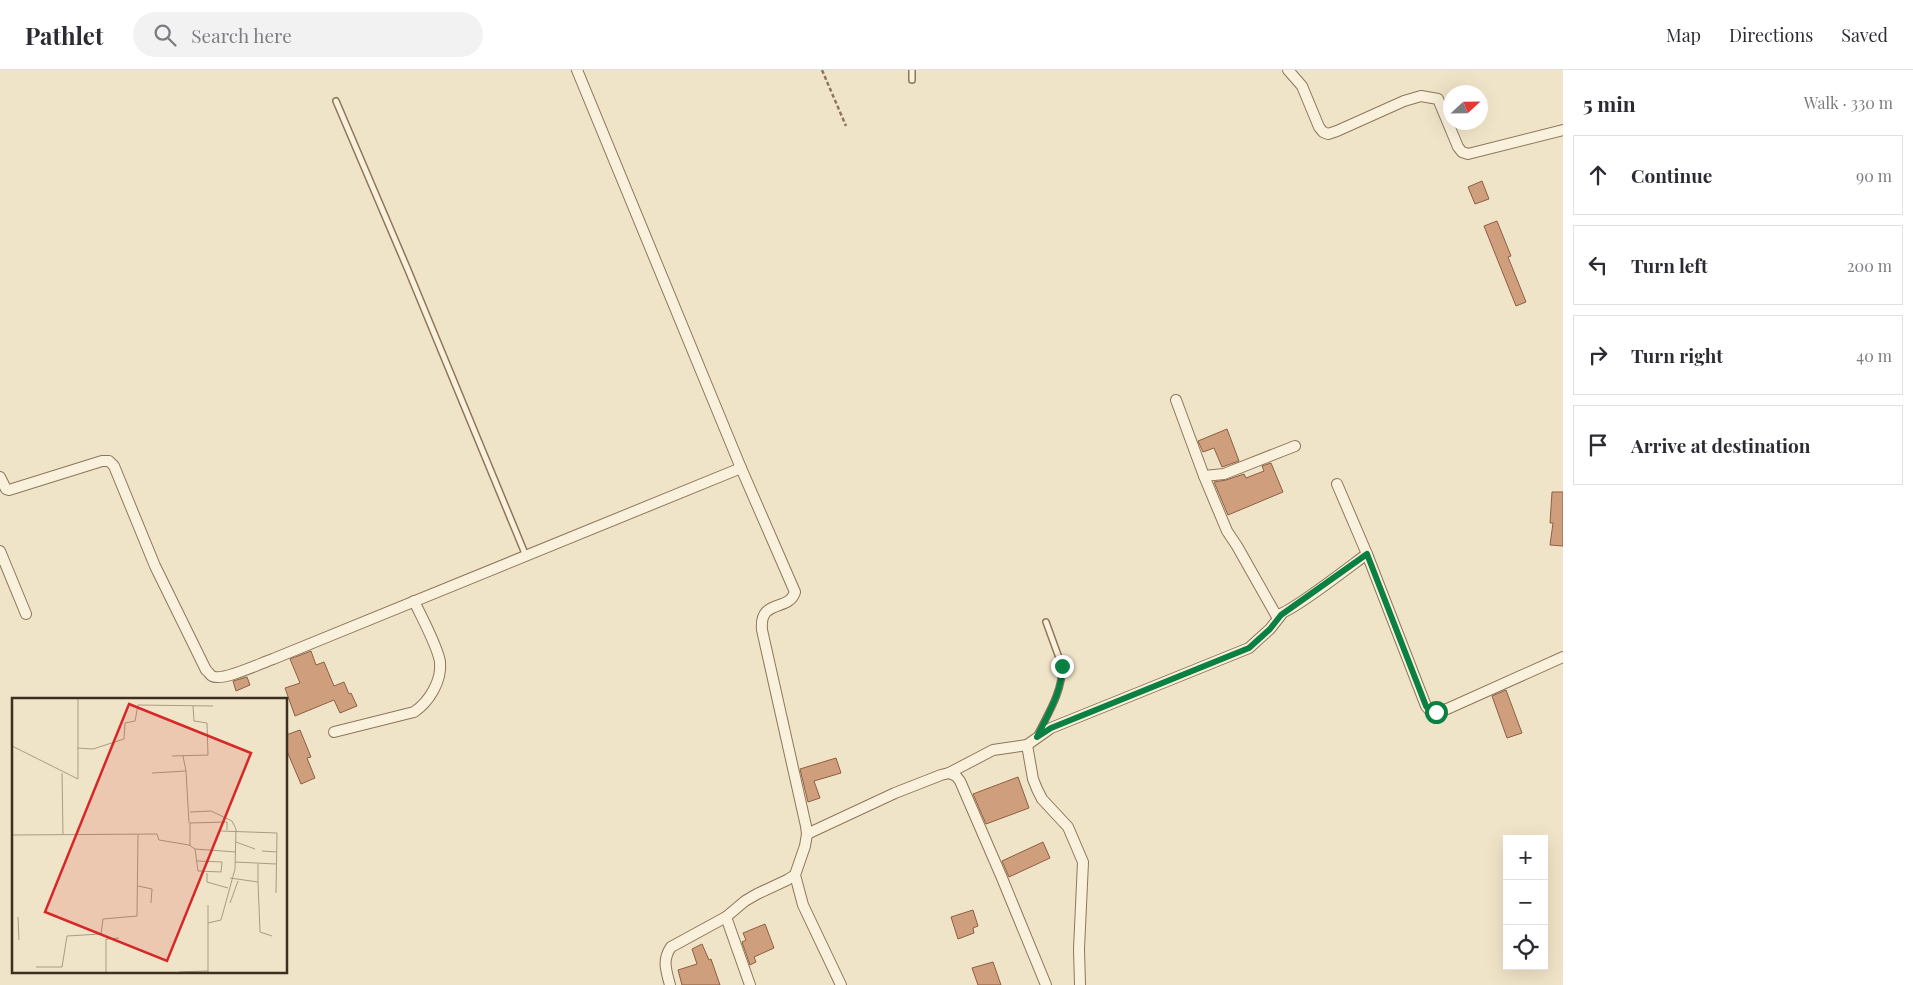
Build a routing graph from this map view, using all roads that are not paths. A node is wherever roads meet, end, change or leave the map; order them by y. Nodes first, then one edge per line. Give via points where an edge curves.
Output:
1 (577, 70) edge
2 (912, 70) edge
3 (1288, 70) edge
4 (912, 80) dead end
5 (336, 101) dead end
6 (1563, 130) edge
7 (1176, 400) dead end
8 (1295, 446) dead end
9 (741, 468) junction
10 (1204, 476) junction
11 (0, 477) edge
12 (1337, 484) dead end
13 (0, 551) edge
14 (1367, 554) junction
15 (526, 556) junction
16 (414, 601) junction
17 (26, 614) dead end
18 (1281, 615) junction
19 (1046, 622) dead end
20 (1563, 657) edge
21 (334, 732) dead end
22 (1037, 737) junction
23 (1027, 745) junction
24 (949, 773) junction
25 (807, 834) junction
26 (795, 875) junction
27 (726, 917) junction
28 (670, 985) edge
29 (750, 985) edge
30 (841, 985) edge
31 (1046, 985) edge
32 (1080, 985) edge

1 - 9 street
2 - 4 lane
3 - 6 street via 1302,86 1322,132 1328,134 1420,96 1438,99 1458,147 1468,154
5 - 15 lane
7 - 10 street
8 - 10 street via 1224,474
9 - 15 street
9 - 25 street via 795,592 789,600 767,610 761,621
10 - 18 street via 1227,531 1260,584 1273,612
11 - 16 street via 9,490 110,461 155,566 206,670 215,677 245,669
12 - 14 street
13 - 17 street
14 - 18 street
14 - 20 street via 1431,712 1447,709
15 - 16 street
16 - 21 street via 440,663 429,699 414,712
18 - 22 street via 1249,648 1051,728
19 - 22 lane via 1062,673 1058,691
22 - 23 street
23 - 24 street via 993,750
23 - 32 street via 1037,789 1068,828 1083,862
24 - 25 street via 895,793
24 - 31 street via 960,781
25 - 26 street
26 - 27 street via 745,901
26 - 30 street via 803,905
27 - 28 street via 671,947 664,962
27 - 29 street

